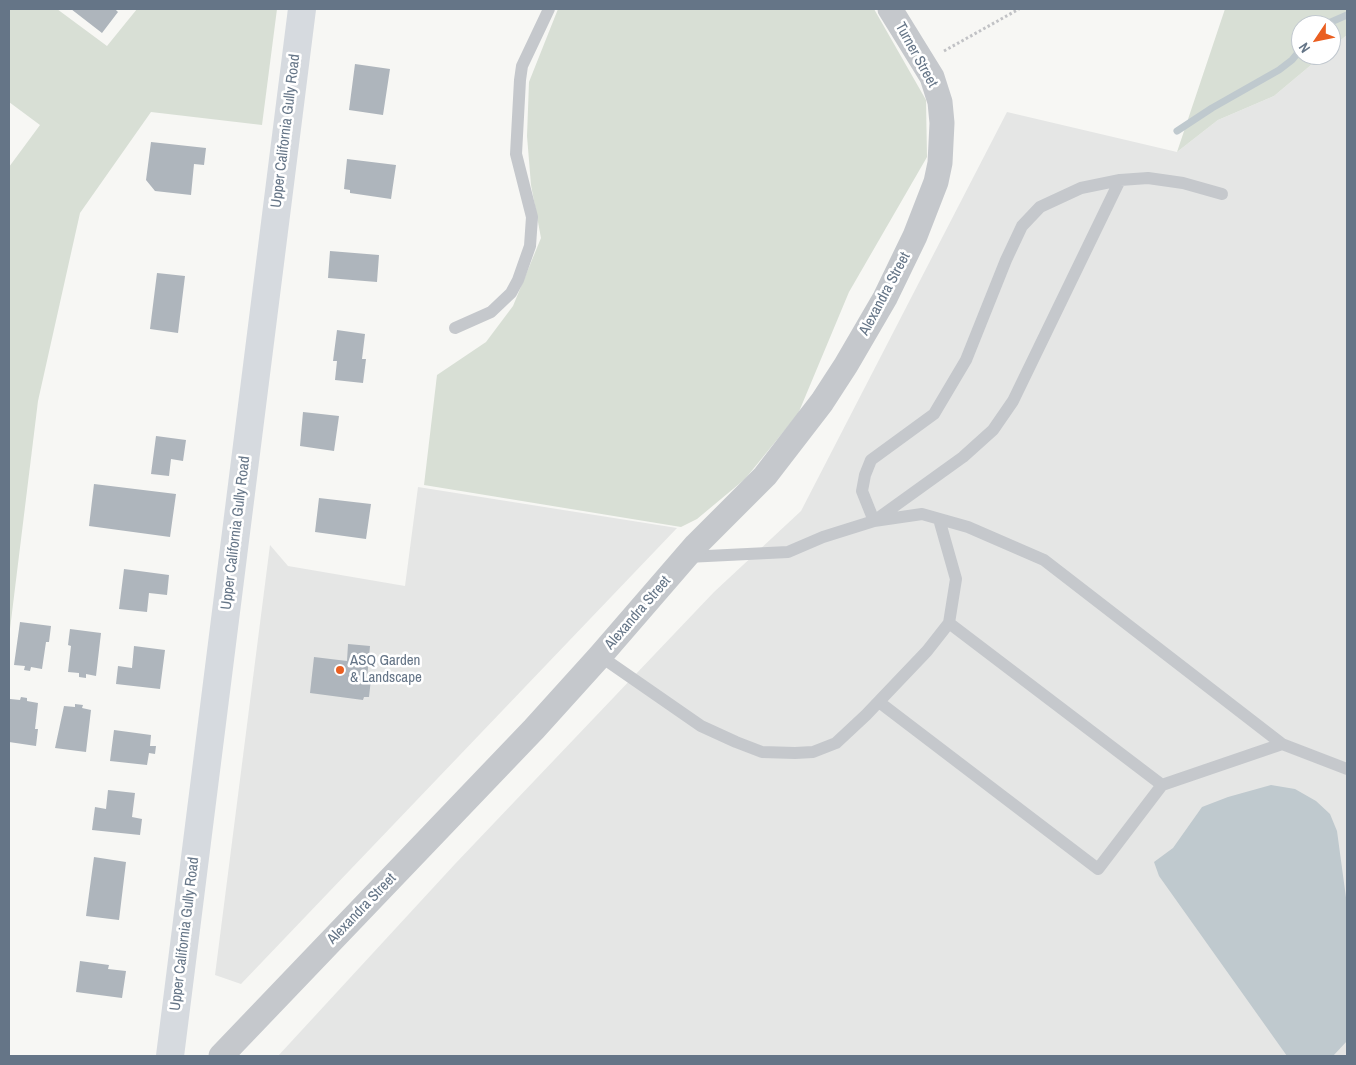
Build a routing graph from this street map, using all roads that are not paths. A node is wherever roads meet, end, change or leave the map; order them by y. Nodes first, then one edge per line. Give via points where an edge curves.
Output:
1 (302, 9) edge
2 (549, 9) edge
3 (890, 9) edge
4 (940, 102) joint
5 (1120, 180) junction
6 (1222, 194) dead end
7 (455, 328) dead end
8 (939, 519) junction
9 (874, 521) junction
10 (686, 557) junction
11 (949, 623) junction
12 (600, 656) junction
13 (879, 702) junction
14 (1282, 744) junction
15 (1347, 769) edge
16 (1162, 785) junction
17 (170, 1056) edge
18 (221, 1056) edge

1 - 17 street, Upper California Gully Road
2 - 7 lane via 522,66 520,80 516,154 532,217 530,246 510,293 491,312
3 - 4 street, Turner Street via 924,62
4 - 10 street, Alexandra Street via 941,144 936,182 886,298 822,402 793,441
5 - 6 lane via 1148,178 1183,183
5 - 9 lane via 1013,400 993,430 963,457
5 - 9 lane via 1081,188 1040,207 1022,226 966,360 934,414 872,460 864,475 862,492
8 - 9 lane via 922,514
8 - 11 lane via 956,578
8 - 14 lane via 968,527 1044,560
9 - 10 lane via 788,552
10 - 12 street, Alexandra Street
11 - 13 lane
11 - 16 lane
12 - 13 lane via 701,726 762,752 813,752 836,743
12 - 18 street, Alexandra Street
13 - 16 lane via 1098,869
14 - 15 lane
14 - 16 lane

